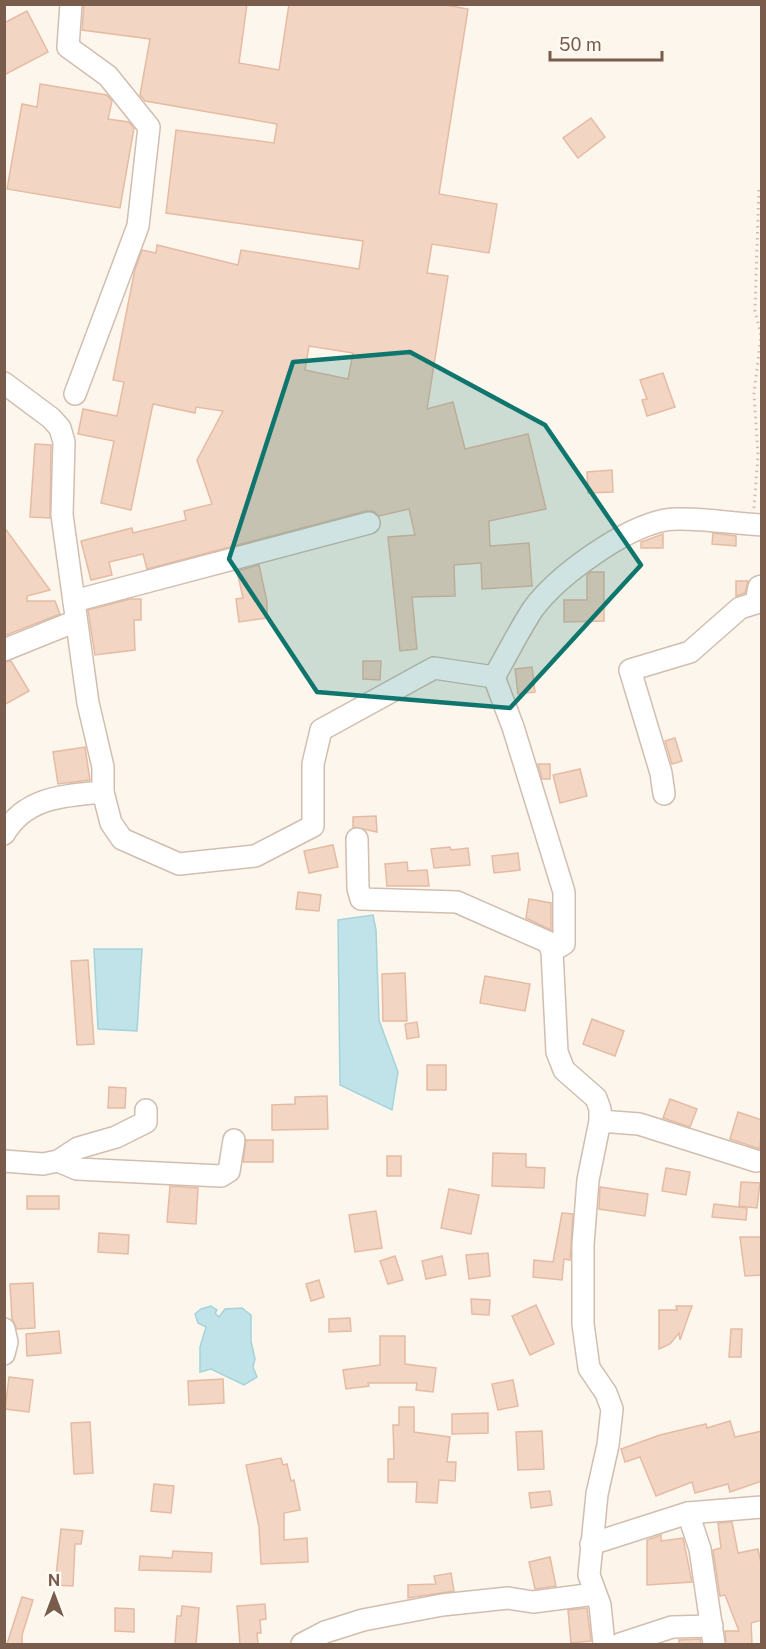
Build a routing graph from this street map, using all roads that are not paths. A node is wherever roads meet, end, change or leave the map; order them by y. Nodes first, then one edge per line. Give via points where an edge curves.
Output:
1 (71, 4) edge
2 (4, 383) edge
3 (75, 394) dead end
4 (369, 523) dead end
5 (757, 525) edge
6 (762, 586) edge
7 (75, 611) junction
8 (4, 650) edge
9 (494, 677) junction
10 (103, 792) junction
11 (664, 794) dead end
12 (4, 834) edge
13 (357, 839) dead end
14 (552, 951) junction
15 (146, 1110) dead end
16 (600, 1121) junction
17 (234, 1140) dead end
18 (4, 1161) edge
19 (58, 1161) junction
20 (756, 1161) dead end
21 (4, 1329) edge
22 (4, 1354) edge
23 (762, 1506) edge
24 (688, 1513) junction
25 (591, 1544) junction
26 (595, 1594) junction
27 (713, 1635) edge
28 (302, 1644) edge
29 (604, 1644) edge
30 (620, 1644) edge

1 - 3 street via 68,47 108,76 148,127 138,226
2 - 7 street via 60,428 64,442 62,515
4 - 7 street
5 - 9 street via 667,520 635,529 593,555 541,600
6 - 11 street via 756,603 740,608 690,652 630,670
7 - 8 street
7 - 10 street via 88,703 103,767
9 - 10 street via 434,668 321,730 313,764 313,826 255,856 179,864 158,856 122,839 111,822
9 - 14 street via 564,892 564,944
10 - 12 street via 63,794 49,799 13,819
13 - 14 street via 361,899 458,902 548,942
14 - 16 street via 557,1052 564,1070 596,1098
15 - 19 street via 146,1122 116,1137 78,1148
16 - 20 street via 639,1124
16 - 25 street via 588,1180 583,1324 590,1368 612,1409
17 - 19 street via 229,1171 221,1176 77,1169
18 - 19 street
21 - 22 street via 8,1342
23 - 24 street
24 - 25 street
24 - 27 street via 700,1549
25 - 26 street via 590,1575
26 - 28 street via 533,1602 508,1598 442,1605 363,1620
26 - 29 street
27 - 30 street via 672,1627

